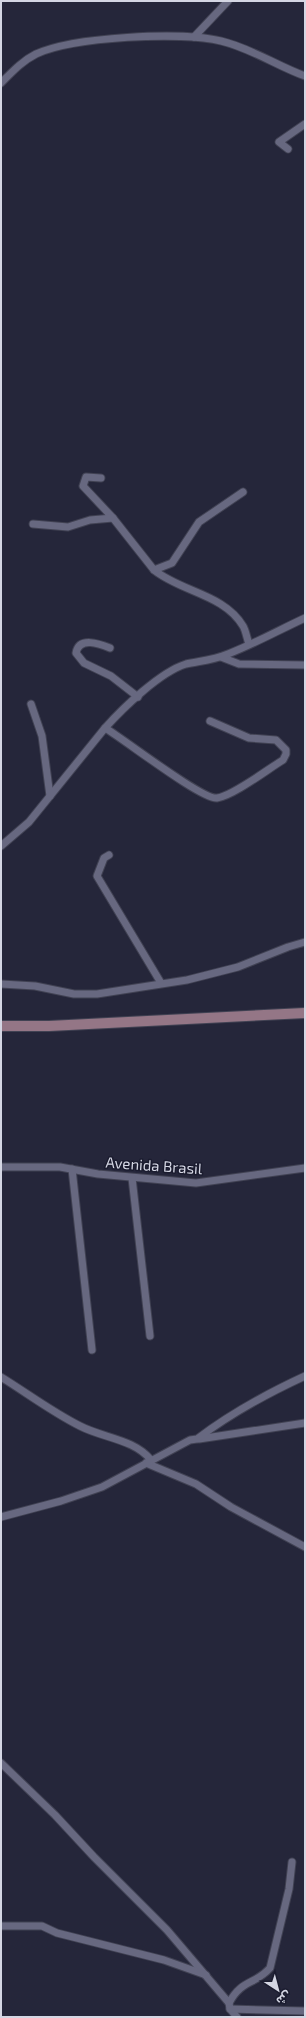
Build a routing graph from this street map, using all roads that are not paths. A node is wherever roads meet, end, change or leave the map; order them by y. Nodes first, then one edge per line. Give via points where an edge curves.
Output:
1 (228, 1) edge
2 (194, 36) junction
3 (305, 76) edge
4 (1, 83) edge
5 (305, 124) edge
6 (288, 149) dead end
7 (101, 478) dead end
8 (243, 492) dead end
9 (113, 518) junction
10 (33, 524) dead end
11 (154, 570) junction
12 (305, 618) edge
13 (249, 644) junction
14 (110, 648) dead end
15 (221, 657) junction
16 (305, 665) edge
17 (138, 697) junction
18 (31, 704) dead end
19 (210, 721) dead end
20 (106, 728) junction
21 (50, 796) junction
22 (1, 846) edge
23 (109, 855) dead end
24 (305, 942) edge
25 (161, 983) junction
26 (1, 984) edge
27 (305, 1014) edge
28 (1, 1026) edge
29 (1, 1168) edge
30 (305, 1168) edge
31 (72, 1169) junction
32 (132, 1178) junction
33 (150, 1336) dead end
34 (92, 1350) dead end
35 (305, 1376) edge
36 (1, 1377) edge
37 (305, 1423) edge
38 (197, 1439) junction
39 (149, 1462) junction
40 (1, 1518) edge
41 (305, 1547) edge
42 (1, 1763) edge
43 (292, 1862) dead end
44 (1, 1926) edge
45 (206, 1975) junction
46 (230, 2006) junction
47 (305, 2011) edge
48 (237, 2017) edge

1 - 2 street
2 - 3 street via 245,48
2 - 4 street via 80,43 54,48 28,58
5 - 6 street via 279,142
7 - 9 street via 86,477 83,486
8 - 11 street via 199,522 172,563
9 - 10 street via 90,520 68,527
9 - 11 street
11 - 13 street via 230,611 243,627
12 - 13 street
13 - 15 street
14 - 17 street via 86,642 80,645 76,653 84,663 110,676
15 - 16 street via 239,664
15 - 17 street via 186,664 165,675
17 - 20 street
18 - 21 street via 42,736
19 - 20 street via 248,738 276,740 286,750 286,754 283,760 234,791 222,797 211,798
20 - 21 street
21 - 22 street via 29,822
23 - 25 street via 104,858 97,876
24 - 25 street via 238,967 188,980
25 - 26 street via 97,994 74,994 35,986
27 - 28 main road
29 - 31 street, Avenida Brasil
30 - 32 street, Avenida Brasil via 196,1183
31 - 32 street, Avenida Brasil
31 - 34 street
32 - 33 street
35 - 38 street via 242,1408
36 - 39 street via 61,1416 98,1434 144,1451
37 - 38 street
38 - 39 street via 190,1440
39 - 40 street via 81,1495
39 - 41 street via 196,1484 231,1507
42 - 45 street via 155,1916
43 - 46 street via 289,1889 270,1968 236,1991
44 - 45 street via 42,1926 57,1933 164,1960
45 - 46 street
46 - 47 street
46 - 48 street

